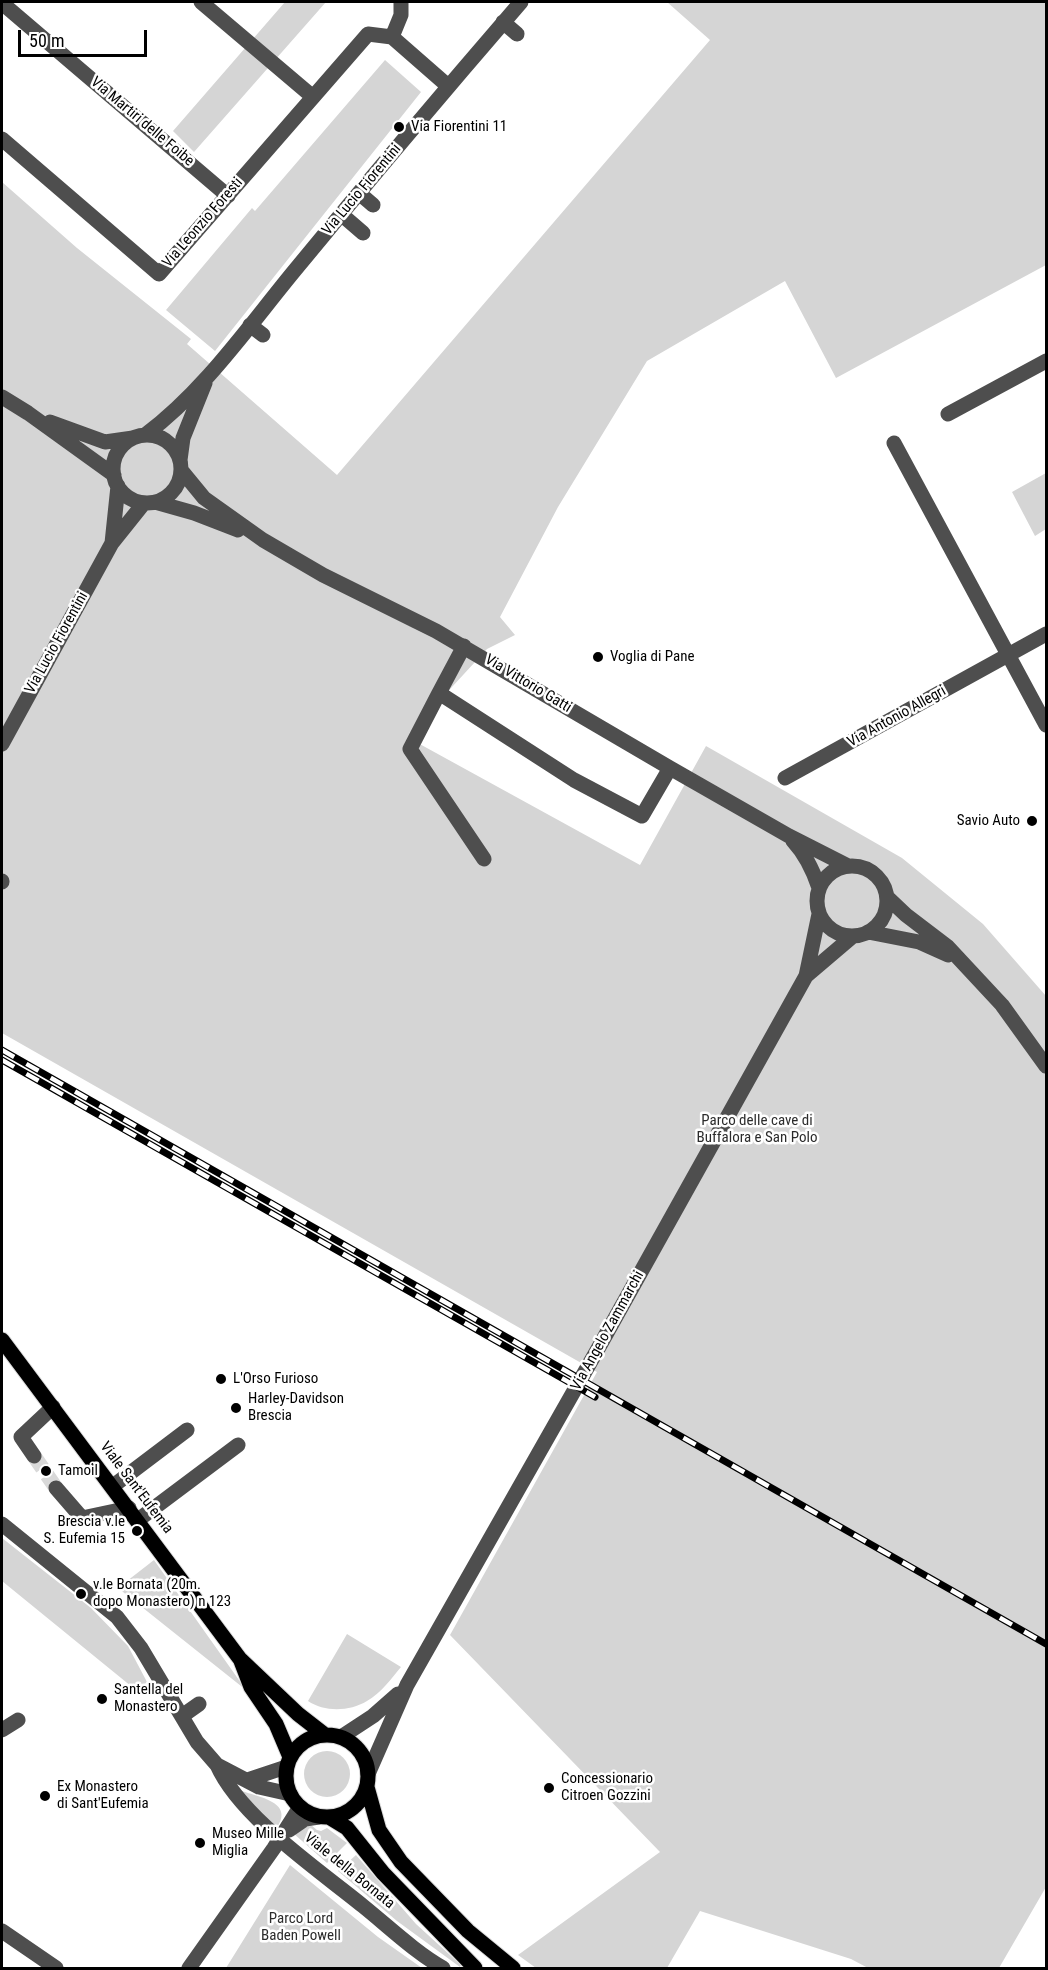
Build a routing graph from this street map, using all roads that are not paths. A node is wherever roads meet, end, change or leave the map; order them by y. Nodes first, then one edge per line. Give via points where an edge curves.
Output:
1 (201, 2) edge
2 (401, 2) edge
3 (521, 2) edge
4 (7, 4) edge
5 (503, 22) junction
6 (517, 34) dead end
7 (392, 37) junction
8 (448, 86) junction
9 (313, 97) junction
10 (2, 139) edge
11 (359, 193) junction
12 (228, 195) junction
13 (373, 205) dead end
14 (342, 214) junction
15 (363, 233) dead end
16 (250, 325) junction
17 (263, 335) dead end
18 (1047, 361) edge
19 (206, 381) junction
20 (2, 398) edge
21 (28, 413) junction
22 (948, 414) dead end
23 (140, 436) junction
24 (894, 443) dead end
25 (181, 465) junction
26 (116, 480) junction
27 (150, 502) junction
28 (263, 540) junction
29 (112, 543) junction
30 (1047, 634) edge
31 (464, 646) junction
32 (1009, 655) junction
33 (439, 693) junction
34 (1047, 725) edge
35 (2, 744) edge
36 (670, 768) junction
37 (785, 778) dead end
38 (789, 836) junction
39 (484, 859) dead end
40 (848, 866) junction
41 (819, 888) junction
42 (887, 897) junction
43 (819, 914) junction
44 (861, 934) junction
45 (963, 964) junction
46 (806, 976) junction
47 (1047, 1066) edge
48 (2, 1340) edge
49 (53, 1407) junction
50 (188, 1430) dead end
51 (238, 1445) dead end
52 (34, 1456) tunnel mouth
53 (113, 1486) junction
54 (56, 1488) tunnel mouth
55 (134, 1514) junction
56 (2, 1524) edge
57 (240, 1659) junction
58 (407, 1685) junction
59 (199, 1704) dead end
60 (182, 1716) junction
61 (18, 1720) dead end
62 (2, 1730) edge
63 (325, 1735) junction
64 (341, 1737) junction
65 (288, 1762) junction
66 (218, 1766) junction
67 (247, 1780) junction
68 (367, 1780) junction
69 (290, 1794) junction
70 (300, 1807) junction
71 (324, 1817) junction
72 (280, 1838) junction
73 (2, 1931) edge
74 (56, 1968) edge
75 (189, 1968) edge
76 (443, 1968) edge
77 (475, 1968) edge
78 (513, 1968) edge

1 - 9 street
2 - 7 street via 401,15
3 - 5 street, Via Lucio Fiorentini
4 - 12 street, Via Martiri delle Foibe
5 - 6 street
5 - 8 street, Via Lucio Fiorentini
7 - 8 street
7 - 9 street, Via Leonzio Foresti via 368,34
8 - 11 street, Via Lucio Fiorentini
9 - 12 street, Via Leonzio Foresti
10 - 12 street, Via Leonzio Foresti via 159,274
11 - 13 street
11 - 14 street, Via Lucio Fiorentini
14 - 15 street
14 - 16 street, Via Lucio Fiorentini
16 - 17 street
16 - 19 street, Via Lucio Fiorentini
18 - 22 street
19 - 23 street, Via Lucio Fiorentini
19 - 25 street, Via Lucio Fiorentini via 183,438
20 - 21 street
21 - 23 street via 105,442
21 - 26 street
23 - 25 street via 157,436 167,441
23 - 26 street via 124,444 117,453
24 - 32 street
25 - 27 street via 174,490 165,498
25 - 28 street, Via Vittorio Gatti via 204,498
26 - 27 street via 124,494
26 - 29 street, Via Lucio Fiorentini
27 - 28 street, Via Vittorio Gatti via 194,513
27 - 29 street, Via Lucio Fiorentini
28 - 31 street, Via Vittorio Gatti
29 - 35 street, Via Lucio Fiorentini
30 - 32 street, Via Antonio Allegri
31 - 33 street
31 - 36 street, Via Vittorio Gatti
32 - 34 street
32 - 37 street, Via Antonio Allegri
33 - 36 street via 574,780 642,816
33 - 39 street via 410,749
36 - 38 street, Via Vittorio Gatti
38 - 40 street, Via Vittorio Gatti
38 - 41 street, Via Vittorio Gatti via 805,855
40 - 41 street via 827,875
40 - 42 street, Via Vittorio Gatti via 874,874
41 - 43 street, Via Vittorio Gatti
42 - 44 street via 881,921
42 - 45 street, Via Vittorio Gatti
43 - 44 street, Via Vittorio Gatti via 829,928 845,936
43 - 46 street, Via Angelo Zammarchi
44 - 45 street, Via Vittorio Gatti via 919,942
44 - 46 street, Via Angelo Zammarchi
45 - 47 street, Via Vittorio Gatti via 1002,1005
46 - 58 street, Via Angelo Zammarchi
48 - 49 main road, Viale Sant'Eufemia
49 - 52 street via 21,1437
49 - 53 main road, Viale Sant'Eufemia
50 - 53 street
51 - 55 street
53 - 55 main road, Viale Sant'Eufemia
54 - 55 street via 82,1518
55 - 57 main road, Viale Sant'Eufemia
56 - 60 street, Viale della Bornata via 117,1617 141,1648
57 - 63 main road, Viale Sant'Eufemia
57 - 65 main road, Viale Sant'Eufemia via 251,1687 276,1724
58 - 64 street, Via Angelo Zammarchi via 373,1716
58 - 68 street, Via Angelo Zammarchi
59 - 60 street
60 - 66 street, Viale della Bornata via 197,1742
61 - 62 street
63 - 64 main road
63 - 65 main road via 301,1744
64 - 68 main road via 363,1756
65 - 67 street
65 - 69 main road, Viale della Bornata via 286,1781
66 - 67 street, Viale della Bornata
66 - 72 street, Viale della Bornata via 236,1796
67 - 69 street, Viale della Bornata
68 - 71 main road, Viale della Bornata via 364,1795 353,1808
68 - 78 main road via 379,1830 402,1862 468,1931
69 - 70 main road, Viale della Bornata
70 - 71 main road, Viale della Bornata
70 - 72 street
71 - 72 street via 294,1825
71 - 77 main road, Viale della Bornata via 347,1828 391,1881
72 - 75 street
72 - 76 street, Viale della Bornata
73 - 74 street

